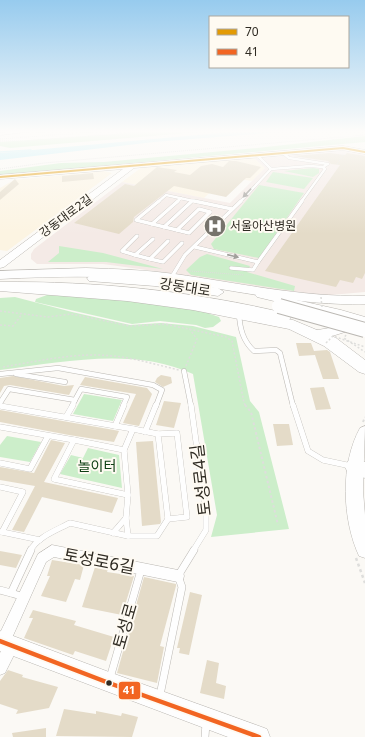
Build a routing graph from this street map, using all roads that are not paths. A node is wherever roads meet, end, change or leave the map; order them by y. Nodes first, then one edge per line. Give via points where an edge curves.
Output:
1 (139, 165) edge
2 (267, 165) edge
3 (326, 165) edge
4 (132, 166) junction
5 (323, 167) junction
6 (103, 169) junction
7 (271, 169) junction
8 (123, 172) junction
9 (0, 177) edge
10 (181, 198) junction
11 (192, 201) junction
12 (232, 209) junction
13 (152, 224) junction
14 (164, 227) junction
15 (176, 230) junction
16 (137, 236) dead end
17 (153, 239) dead end
18 (168, 241) dead end
19 (182, 243) dead end
20 (195, 247) junction
21 (135, 255) junction
22 (150, 258) junction
23 (258, 262) junction
24 (4, 263) edge
25 (231, 268) dead end
26 (28, 273) junction
27 (0, 275) edge
28 (0, 278) edge
29 (171, 278) junction
30 (0, 286) edge
31 (240, 290) junction
32 (365, 300) edge
33 (282, 311) junction
34 (327, 312) junction
35 (239, 314) junction
36 (342, 322) junction
37 (362, 324) edge
38 (321, 339) junction
39 (365, 340) edge
40 (365, 368) edge
41 (184, 370) road end
42 (9, 373) junction
43 (0, 374) edge
44 (65, 382) dead end
45 (75, 400) junction
46 (0, 404) edge
47 (66, 417) junction
48 (115, 426) junction
49 (0, 427) edge
50 (133, 430) junction
51 (145, 432) junction
52 (365, 432) edge
53 (158, 434) junction
54 (48, 436) junction
55 (74, 440) junction
56 (124, 450) junction
57 (0, 463) edge
58 (360, 468) edge
59 (0, 487) edge
60 (128, 495) junction
61 (126, 518) junction
62 (168, 519) junction
63 (1, 532) edge
64 (113, 533) junction
65 (128, 536) junction
66 (40, 540) junction
67 (365, 550) edge
68 (141, 569) junction
69 (178, 576) junction
70 (0, 590) edge
71 (11, 593) junction
72 (24, 597) junction
73 (5, 643) edge
74 (0, 668) edge
75 (109, 683) junction
76 (159, 701) junction
77 (205, 728) edge
78 (259, 737) edge

1 - 4 street
2 - 7 lane
3 - 5 lane
4 - 6 street
4 - 8 street, 강동대로2길
5 - 7 lane
5 - 23 lane via 325,169
6 - 8 street
6 - 9 street
7 -> 12 lane
8 - 24 street, 강동대로2길
10 - 11 lane
10 - 13 lane
10 - 13 lane via 166,195 136,220
11 - 12 lane
11 - 14 lane
12 - 20 lane
13 - 14 lane
14 - 15 lane
15 - 15 lane via 189,233 210,212 199,209
16 - 21 lane via 122,251
17 - 21 lane
18 - 22 lane
19 - 22 lane via 163,262
20 -> 23 lane
20 - 29 lane via 175,269
21 - 22 lane
23 - 25 lane via 253,270
24 - 26 street via 9,269
26 - 27 highway
26 - 29 highway via 98,272
28 - 33 main road, 강동대로 via 60,276 155,282 197,288
29 - 31 highway
30 - 33 main road, 강동대로 via 60,286 156,293
30 - 35 highway via 127,297
31 - 32 highway via 311,300
31 - 34 street
33 - 37 main road, 강동대로, bridge
33 - 39 main road, 강동대로
34 - 36 street
34 - 37 street
35 - 38 highway via 293,325
35 - 58 lane via 243,337 248,346 254,350 276,350 280,353 308,451 325,461
36 - 37 street
36 - 38 street via 341,330 329,333
38 - 40 highway via 343,350
41 - 69 lane, 토성로4길 via 206,514 206,530
42 - 43 lane
42 - 44 lane
42 - 51 lane via 58,368 153,385 162,390
45 - 46 lane via 9,389
45 - 47 lane
45 - 48 lane via 81,389 127,397
46 - 47 lane
47 - 48 lane
48 - 50 lane
49 - 54 lane
50 - 51 lane
50 - 56 lane
51 - 53 lane
52 - 58 street via 360,444
53 - 62 lane
53 - 62 lane via 177,433 187,517
54 - 55 lane
54 - 57 lane via 30,469
55 - 56 lane
55 - 60 lane via 54,479
56 - 60 lane
58 - 67 street via 358,528
59 - 63 lane via 23,492
60 - 61 lane
61 - 64 lane
61 - 65 lane
62 - 65 lane via 157,536
63 - 66 lane
64 - 65 lane
64 - 66 lane via 70,523
66 - 71 lane via 33,546
68 - 69 street, 토성로6길
68 - 72 street, 토성로6길 via 52,551 42,558
68 - 75 lane, 토성로
69 - 76 lane via 182,587
70 - 71 lane
71 - 72 lane
72 - 73 street, 토성로6길
73 - 74 street, 토성로6길
73 - 75 street
75 - 76 street
76 - 77 street
77 - 78 street

